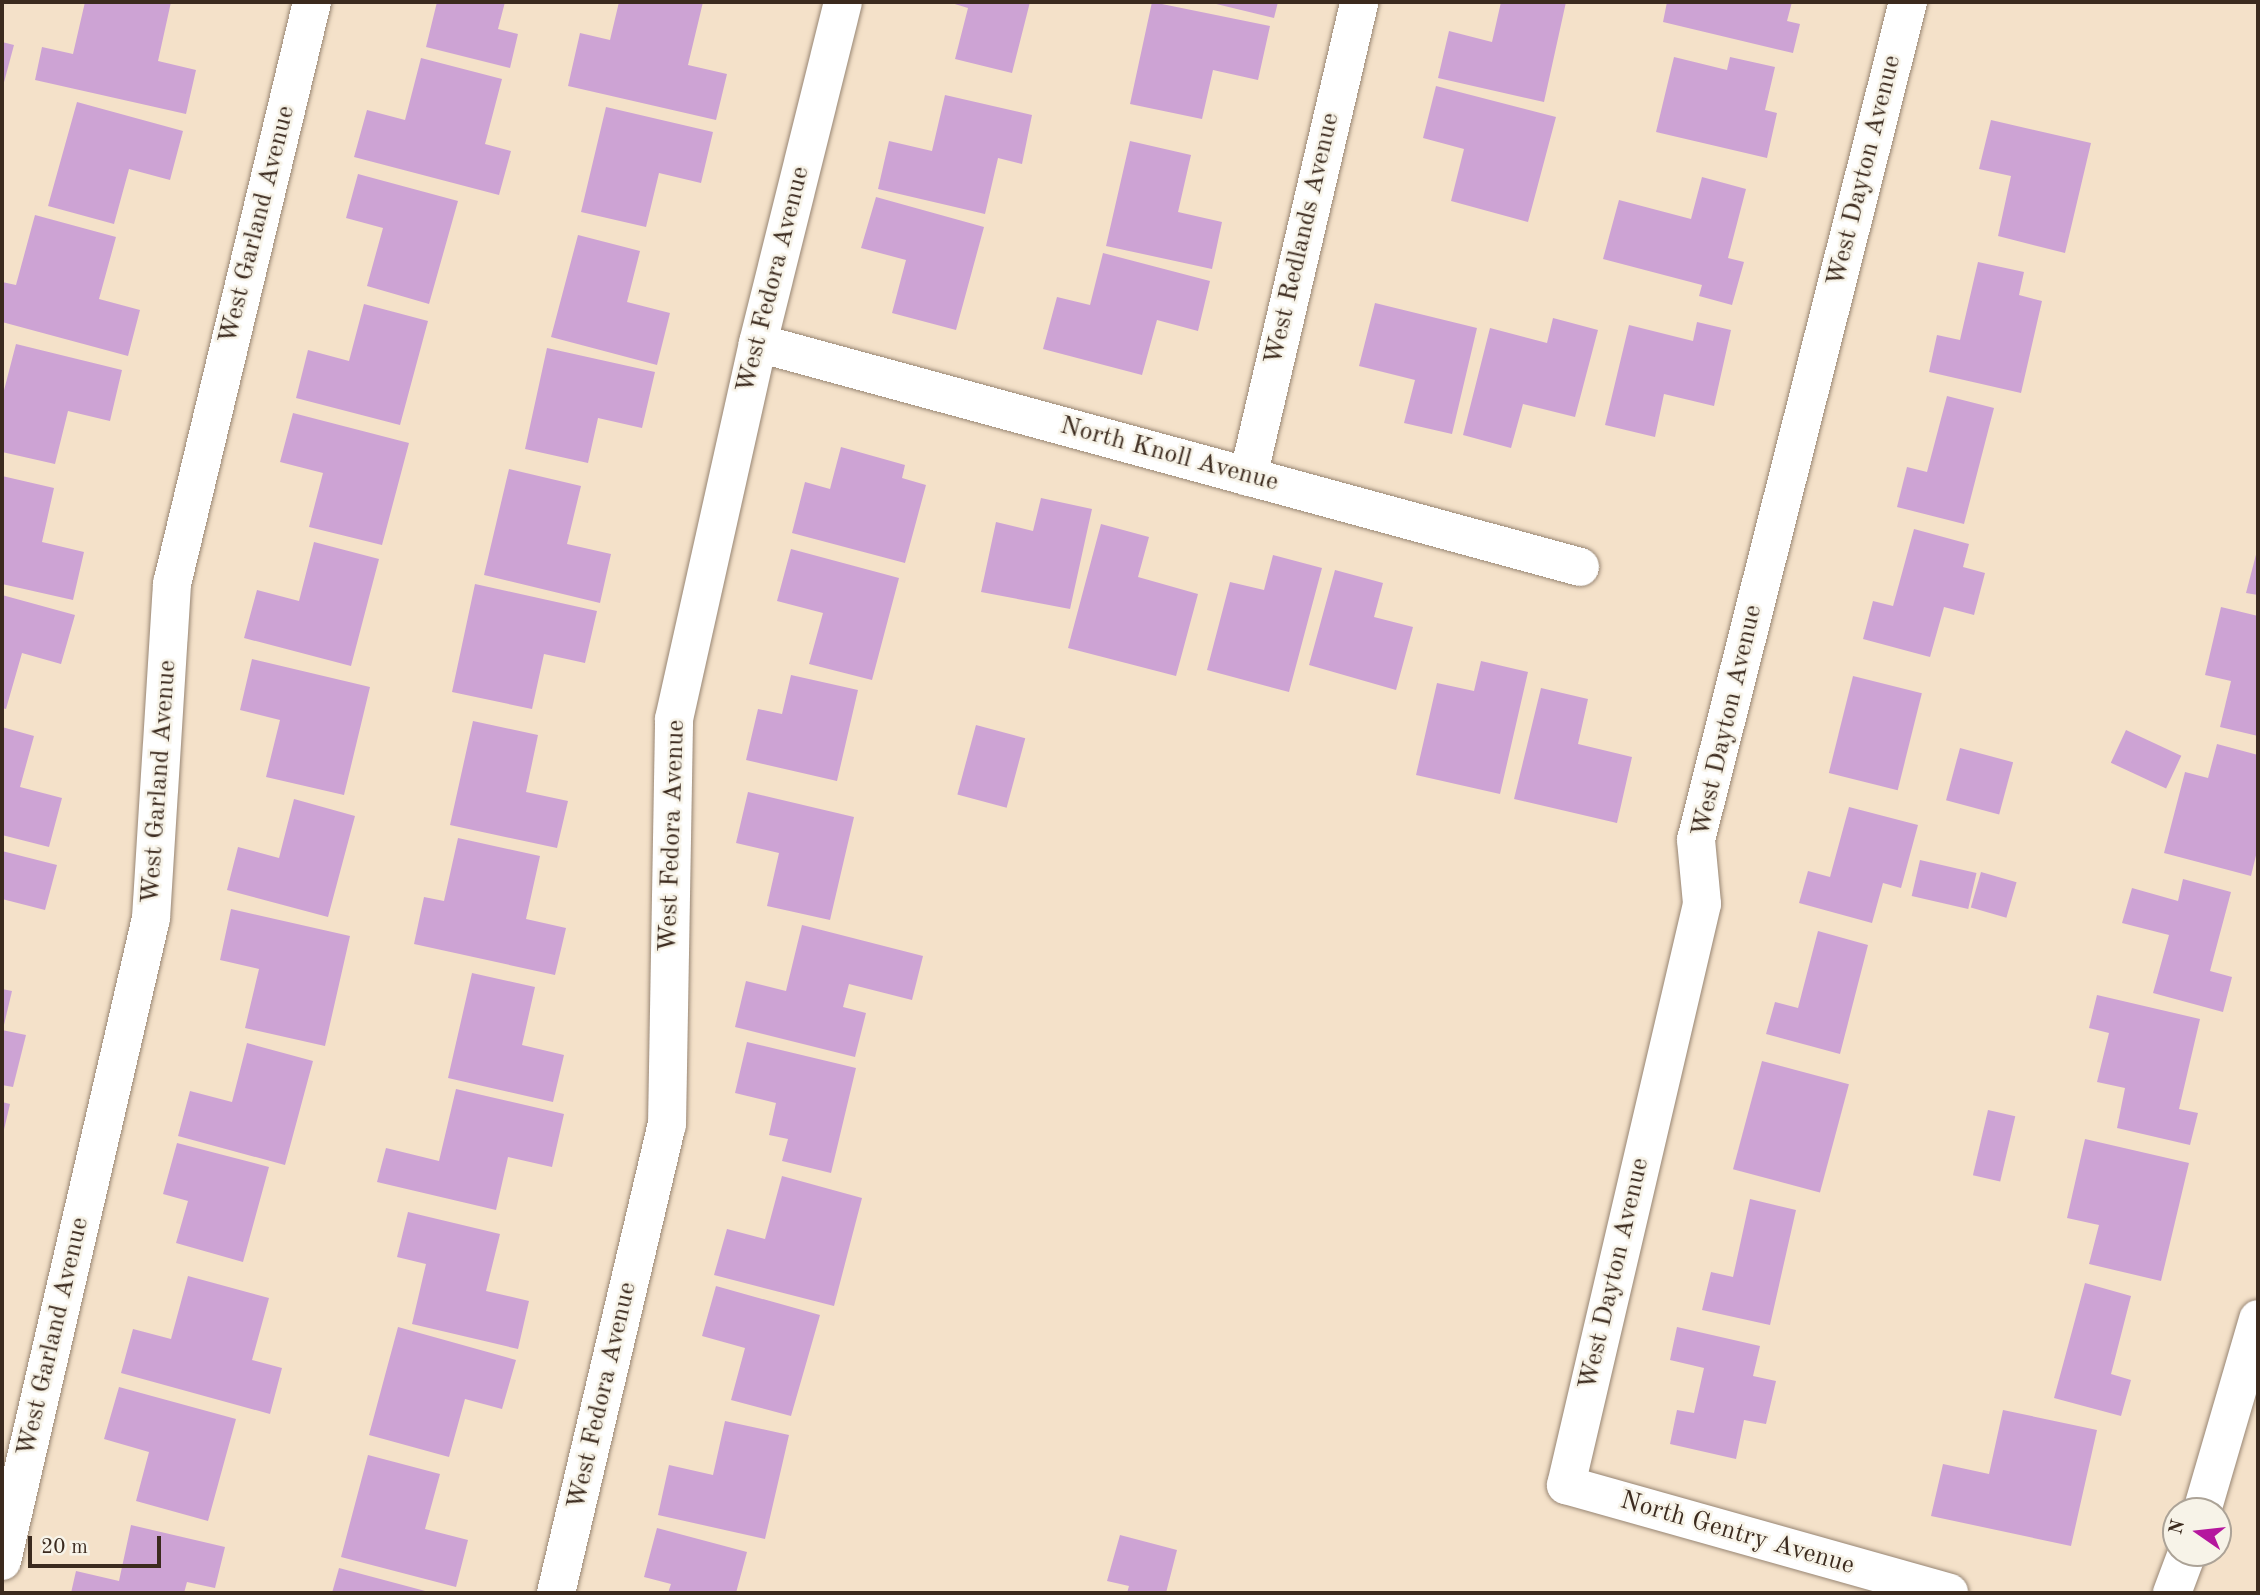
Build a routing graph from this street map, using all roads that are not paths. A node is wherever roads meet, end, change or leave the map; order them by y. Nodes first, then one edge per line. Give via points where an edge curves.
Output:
1 (312, 2) edge
2 (843, 2) edge
3 (1359, 2) edge
4 (1908, 2) edge
5 (758, 343) junction
6 (1248, 477) junction
7 (1580, 567) dead end
8 (2258, 1319) edge
9 (1566, 1485) joint
10 (2206, 1497) edge
11 (2, 1561) edge
12 (2182, 1567) edge
13 (556, 1593) edge
14 (1949, 1593) edge
15 (2172, 1593) edge

1 - 11 street, West Garland Avenue via 172,584 151,918
2 - 5 street, West Fedora Avenue
3 - 6 street, West Redlands Avenue
4 - 9 street, West Dayton Avenue via 1696,840 1702,904
5 - 6 street, North Knoll Avenue
5 - 13 street, West Fedora Avenue via 674,719 667,1125
6 - 7 street, North Knoll Avenue
8 - 10 street
9 - 14 street, North Gentry Avenue
12 - 15 street

